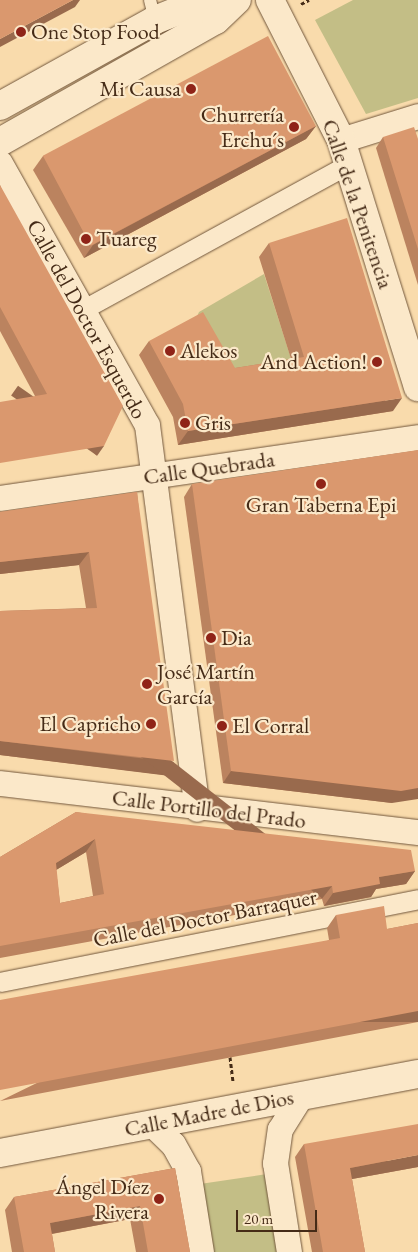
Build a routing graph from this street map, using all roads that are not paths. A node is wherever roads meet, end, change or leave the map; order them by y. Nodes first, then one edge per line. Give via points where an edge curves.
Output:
1 (205, 0) edge
2 (237, 0) edge
3 (270, 0) edge
4 (153, 10) edge
5 (0, 106) edge
6 (418, 116) edge
7 (0, 142) edge
8 (345, 152) junction
9 (0, 164) edge
10 (82, 310) junction
11 (418, 387) edge
12 (418, 437) edge
13 (154, 476) junction
14 (0, 498) edge
15 (0, 784) edge
16 (197, 808) junction
17 (418, 832) edge
18 (418, 899) edge
19 (0, 982) edge
20 (418, 1074) edge
21 (301, 1096) junction
22 (152, 1124) junction
23 (0, 1153) edge
24 (201, 1252) edge
25 (289, 1252) edge

1 - 4 main road
2 - 7 main road via 216,20
3 - 8 main road, Calle de la Penitencia
4 - 5 main road
6 - 8 street
8 - 10 street
8 - 11 main road, Calle de la Penitencia
9 - 10 street, Calle del Doctor Esquerdo
10 - 13 street, Calle del Doctor Esquerdo via 147,425
12 - 13 street, Calle Quebrada
13 - 14 street, Calle Quebrada
13 - 16 street, Calle del Doctor Esquerdo
15 - 16 street, Calle Portillo del Prado
16 - 17 street, Calle Portillo del Prado
18 - 19 street, Calle del Doctor Barraquer
20 - 21 main road, Calle Madre de Dios
21 - 22 main road, Calle Madre de Dios
21 - 25 street via 280,1129 275,1163
22 - 23 main road, Calle Madre de Dios
22 - 24 street via 174,1144 188,1172

